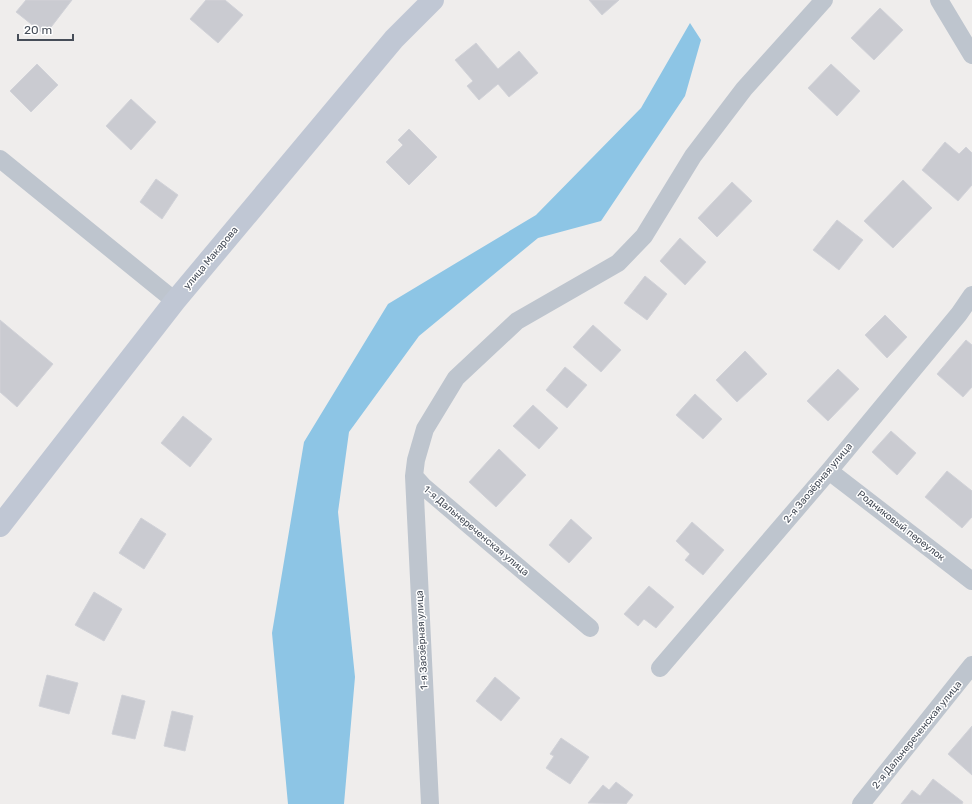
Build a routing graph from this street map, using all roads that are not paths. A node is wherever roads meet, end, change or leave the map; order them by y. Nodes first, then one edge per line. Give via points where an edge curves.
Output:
1 (434, 0) edge
2 (824, 0) edge
3 (939, 0) edge
4 (972, 55) edge
5 (0, 159) edge
6 (972, 295) edge
7 (175, 301) junction
8 (829, 471) junction
9 (414, 476) junction
10 (0, 526) edge
11 (972, 581) edge
12 (590, 628) dead end
13 (972, 665) edge
14 (660, 668) dead end
15 (430, 804) edge
16 (861, 804) edge

1 - 7 street, улица Макарова via 394,39
2 - 9 street via 744,89 693,156 644,236 618,264 517,321 456,378 425,429
3 - 4 street
5 - 7 street
6 - 8 street, 2-я Заозёрная улица
7 - 10 street, улица Макарова
8 - 11 street, Родниковый переулок
8 - 14 street, 2-я Заозёрная улица
9 - 12 street, 1-я Дальнереченская улица
9 - 15 street, 1-я Заозёрная улица
13 - 16 street, 2-я Дальнереченская улица

